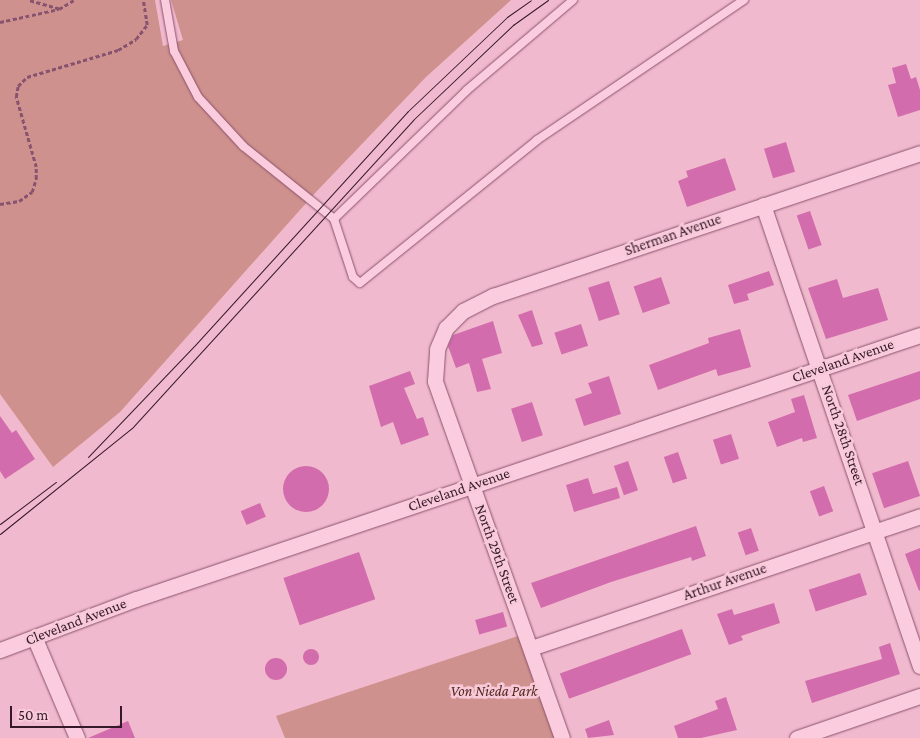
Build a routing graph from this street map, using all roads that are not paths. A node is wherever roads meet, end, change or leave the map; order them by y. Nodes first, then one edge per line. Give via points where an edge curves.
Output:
1 (165, 0) edge
2 (573, 0) edge
3 (744, 0) edge
4 (920, 153) edge
5 (763, 205) junction
6 (334, 218) junction
7 (920, 335) edge
8 (441, 341) joint
9 (820, 369) junction
10 (472, 485) junction
11 (920, 516) edge
12 (875, 530) junction
13 (35, 639) junction
14 (531, 648) junction
15 (0, 650) edge
16 (920, 666) edge
17 (920, 696) edge
18 (78, 738) edge
19 (562, 738) edge
20 (797, 738) edge

1 - 6 lane via 174,51 198,97 243,146
2 - 6 lane via 467,90
3 - 6 lane via 538,140 360,283 353,277
4 - 5 street, Sherman Avenue
5 - 8 street, Sherman Avenue via 493,296 463,311 446,328
5 - 9 street, North 28th Street
7 - 9 street, Cleveland Avenue
8 - 10 street, North 29th Street via 434,381
9 - 10 street, Cleveland Avenue
9 - 12 street, North 28th Street
10 - 13 street, Cleveland Avenue via 136,599
10 - 14 street, North 29th Street
11 - 12 street, Arthur Avenue
12 - 14 street, Arthur Avenue
12 - 16 street, North 28th Street
13 - 15 street, Cleveland Avenue
13 - 18 street
14 - 19 street, North 29th Street
17 - 20 street

